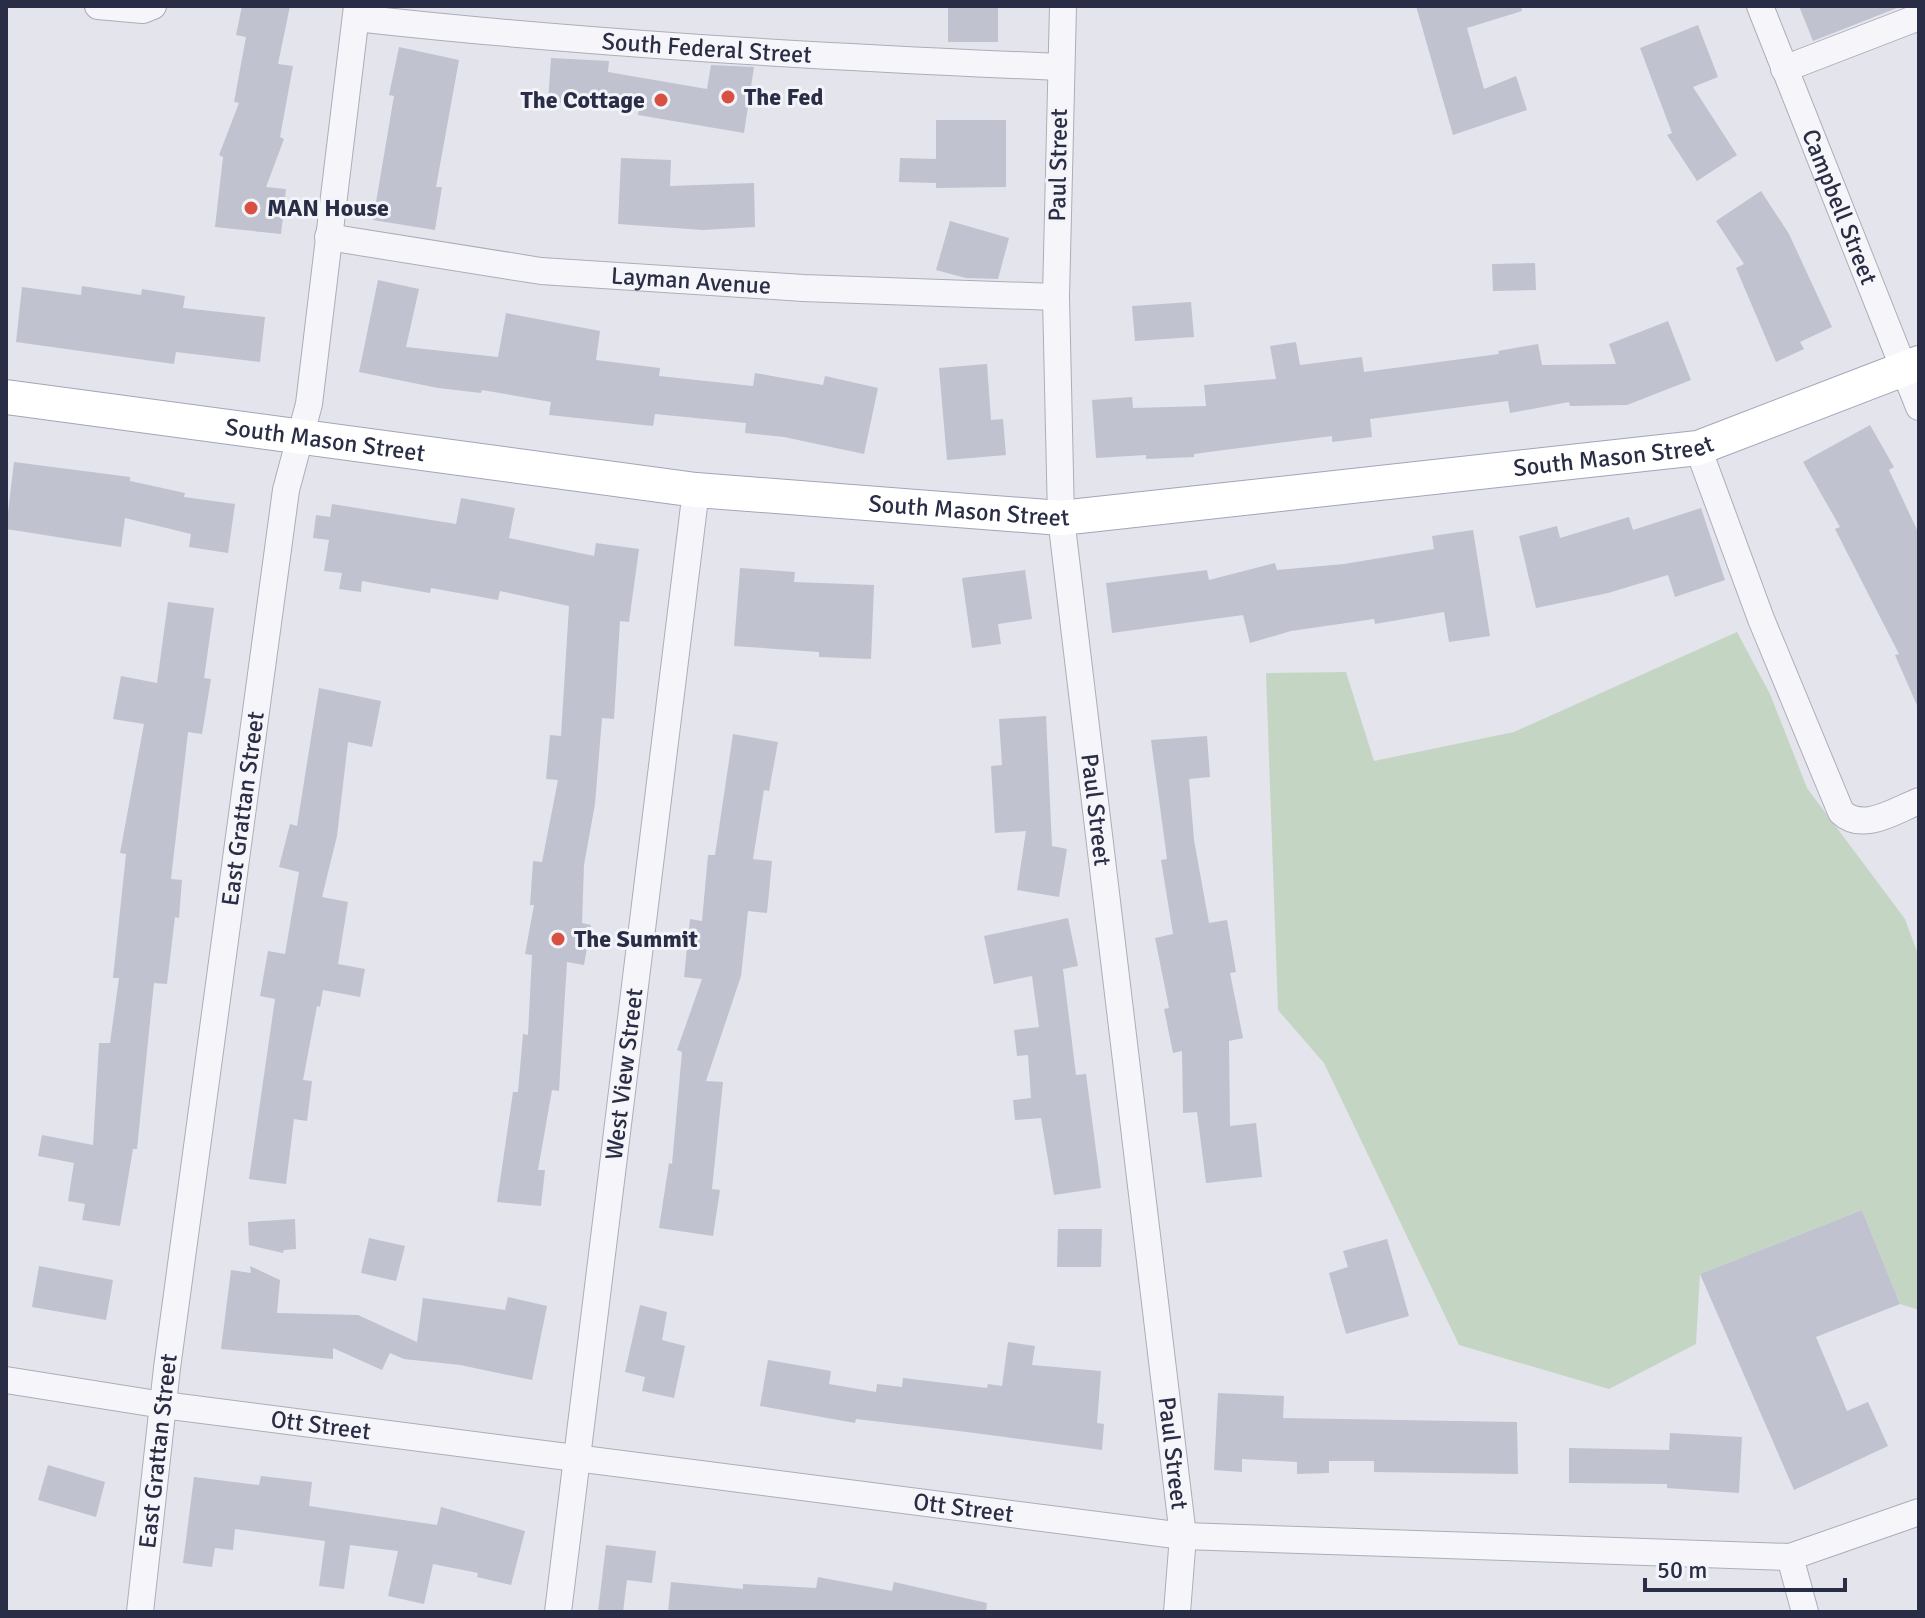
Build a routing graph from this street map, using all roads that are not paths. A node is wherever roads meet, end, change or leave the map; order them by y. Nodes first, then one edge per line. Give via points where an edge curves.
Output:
1 (98, 6) edge
2 (153, 6) edge
3 (1063, 6) edge
4 (1760, 6) edge
5 (105, 7) edge
6 (357, 12) edge
7 (1919, 17) edge
8 (1060, 67) junction
9 (1784, 69) junction
10 (328, 237) junction
11 (1056, 297) junction
12 (1911, 366) edge
13 (6, 397) edge
14 (1919, 407) edge
15 (300, 437) junction
16 (1698, 448) junction
17 (696, 490) junction
18 (1061, 518) junction
19 (1919, 801) edge
20 (6, 1380) edge
21 (163, 1405) junction
22 (577, 1458) junction
23 (1919, 1512) edge
24 (1183, 1536) junction
25 (1790, 1557) junction
26 (140, 1612) edge
27 (558, 1612) edge
28 (1177, 1612) edge
29 (1805, 1612) edge

1 - 5 street
2 - 5 street
3 - 8 street, Paul Street
4 - 9 street, Campbell Street
6 - 8 street, South Federal Street via 475,31 751,52
6 - 10 street, East Grattan Street
7 - 9 street
8 - 11 street, Paul Street
9 - 12 street, Campbell Street
10 - 11 street, Layman Avenue via 541,271
10 - 15 street, East Grattan Street via 309,404
11 - 18 street, Paul Street
12 - 14 street, Campbell Street
12 - 16 main road, South Mason Street
13 - 15 main road, South Mason Street
15 - 17 main road, South Mason Street
15 - 21 street, East Grattan Street via 286,490
16 - 18 main road, South Mason Street
16 - 19 street via 1841,812 1866,821
17 - 18 main road, South Mason Street
17 - 22 street, West View Street
18 - 24 street, Paul Street
20 - 21 street, Ott Street
21 - 22 street, Ott Street
21 - 26 street, East Grattan Street
22 - 24 street, Ott Street
22 - 27 street, West View Street
23 - 25 street, Ott Street
24 - 25 street, Ott Street
24 - 28 street, Paul Street
25 - 29 street

